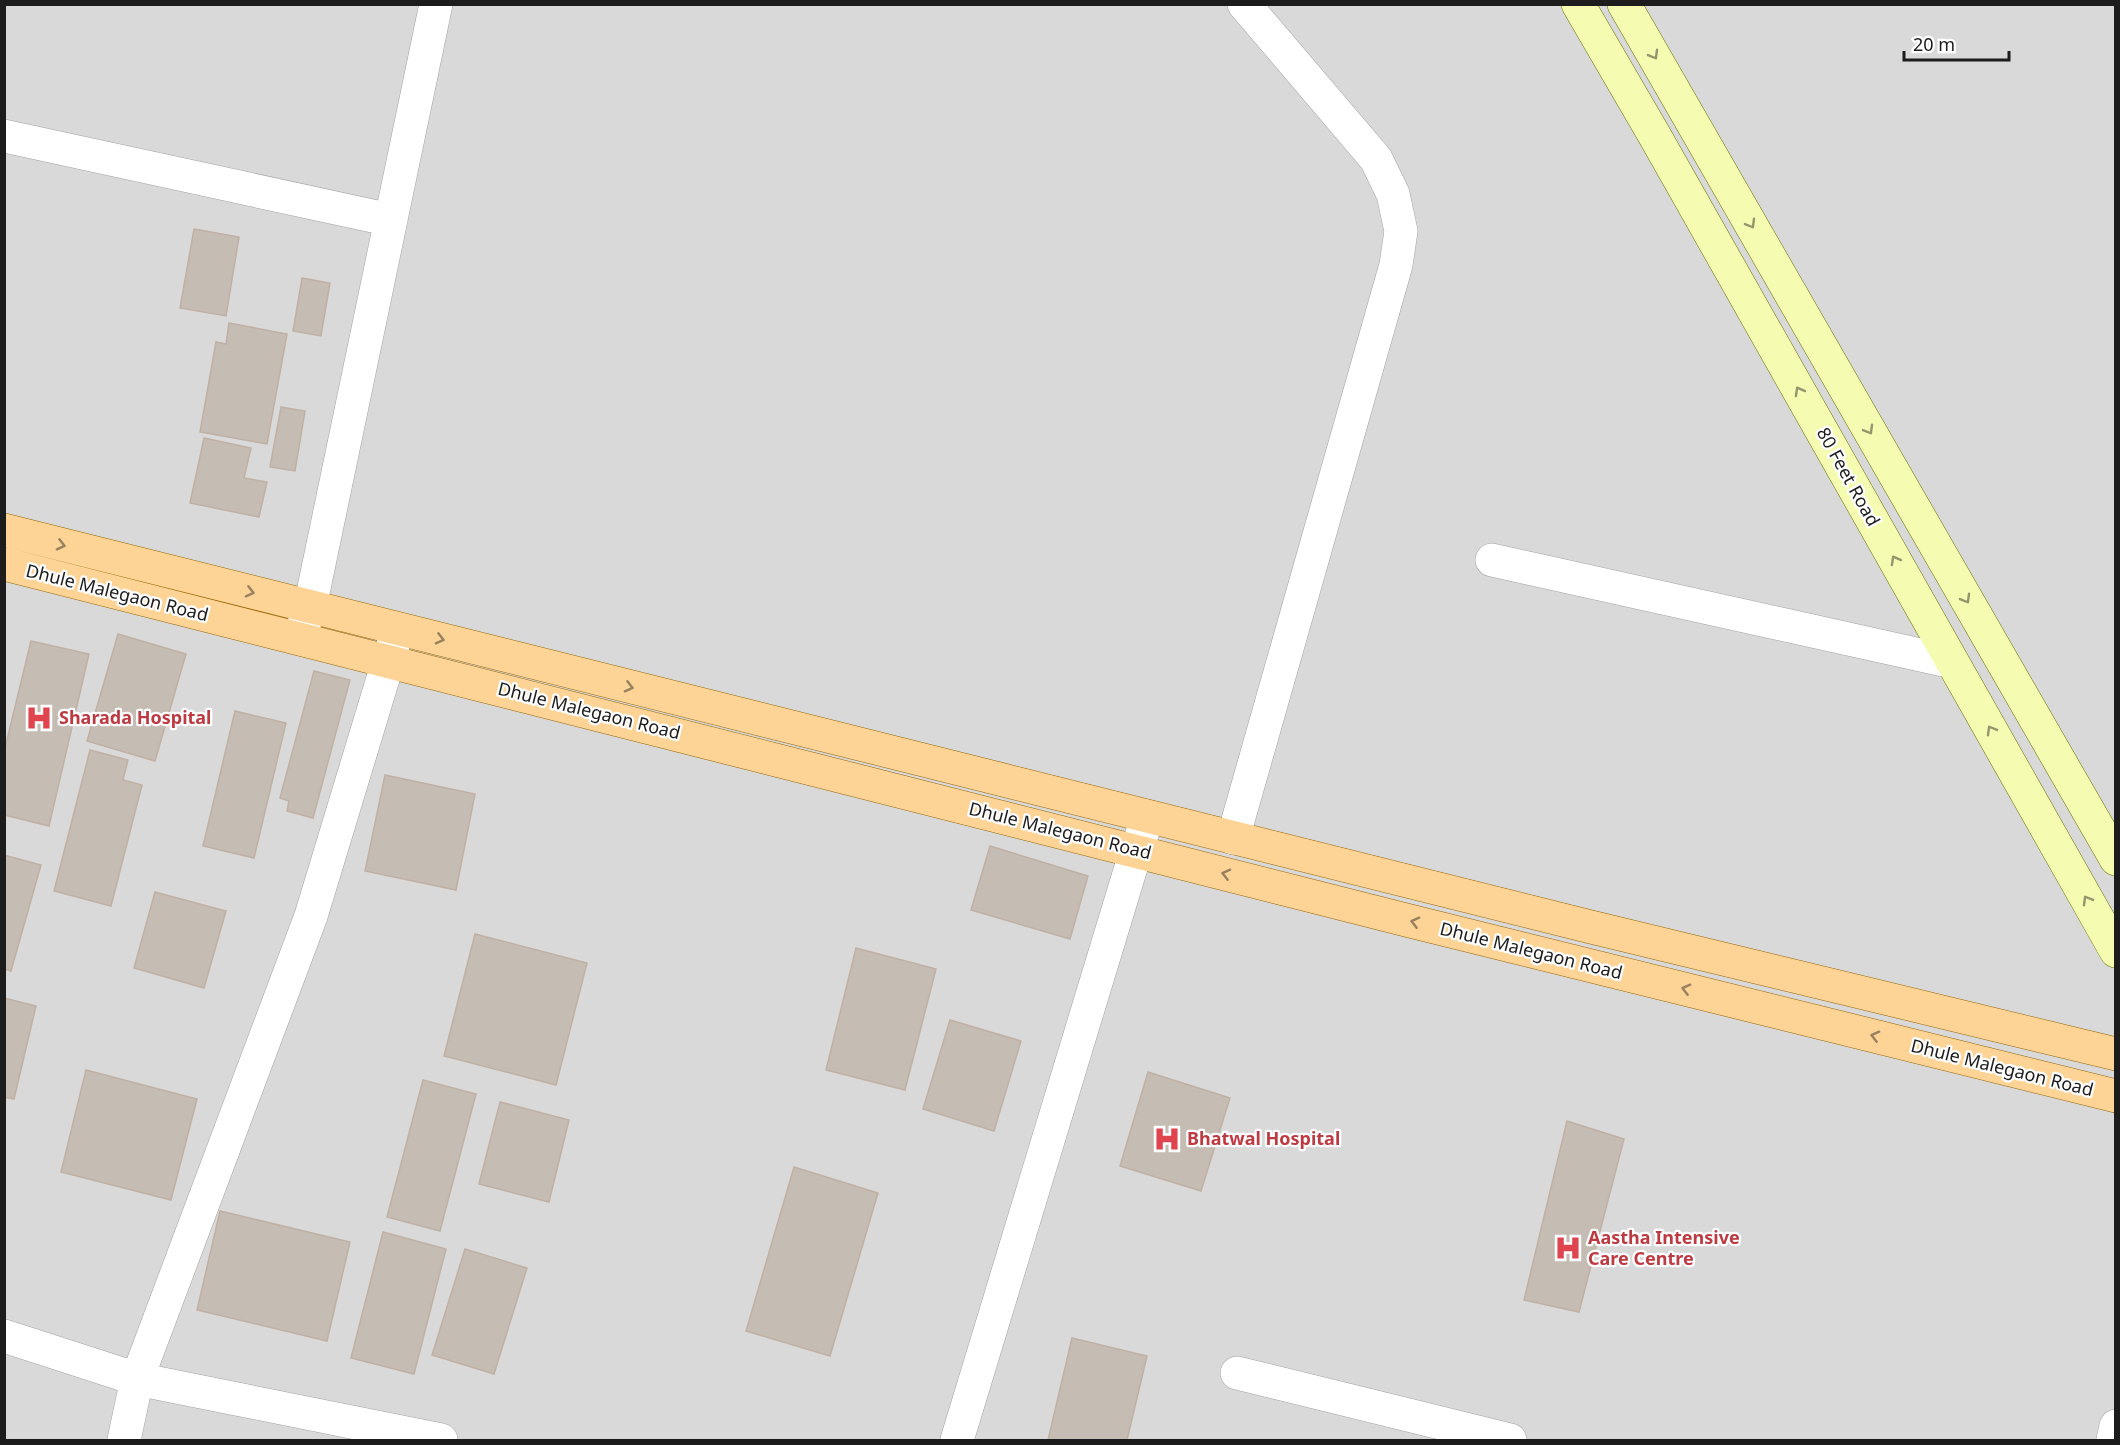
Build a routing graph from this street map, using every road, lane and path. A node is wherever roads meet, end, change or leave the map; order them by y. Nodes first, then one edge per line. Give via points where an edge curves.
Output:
1 (436, 4) edge
2 (1244, 4) edge
3 (1578, 4) edge
4 (1624, 4) edge
5 (4, 136) edge
6 (391, 220) junction
7 (4, 530) edge
8 (1492, 560) dead end
9 (4, 564) edge
10 (310, 607) junction
11 (398, 629) junction
12 (300, 639) junction
13 (388, 661) junction
14 (1952, 662) junction
15 (1148, 817) junction
16 (1233, 838) junction
17 (1136, 851) junction
18 (2115, 859) edge
19 (2115, 951) edge
20 (2115, 1054) edge
21 (2115, 1096) edge
22 (4, 1336) edge
23 (1237, 1373) dead end
24 (137, 1379) junction
25 (2115, 1426) edge
26 (124, 1440) edge
27 (441, 1440) edge
28 (957, 1440) edge
29 (1510, 1440) edge
30 (2113, 1440) edge

1 - 6 street
2 - 16 street via 1376,159 1393,194 1401,231 1396,265
14 -> 3 main road, 80 Feet Road
4 -> 18 main road
5 - 6 street
6 - 10 street
7 -> 10 main road
8 - 14 street
9 - 12 main road, Dhule Malegaon Road
10 - 11 main road
10 - 12 street
11 - 13 street
11 -> 15 main road
12 - 13 main road, Dhule Malegaon Road
13 - 17 main road, Dhule Malegaon Road
13 - 24 street via 311,916
19 -> 14 main road, 80 Feet Road
15 - 16 main road
15 - 17 street
16 - 20 main road
21 -> 17 main road, Dhule Malegaon Road
17 - 28 street
22 - 24 street
23 - 29 street
24 - 26 street
24 - 27 street
25 - 30 street

